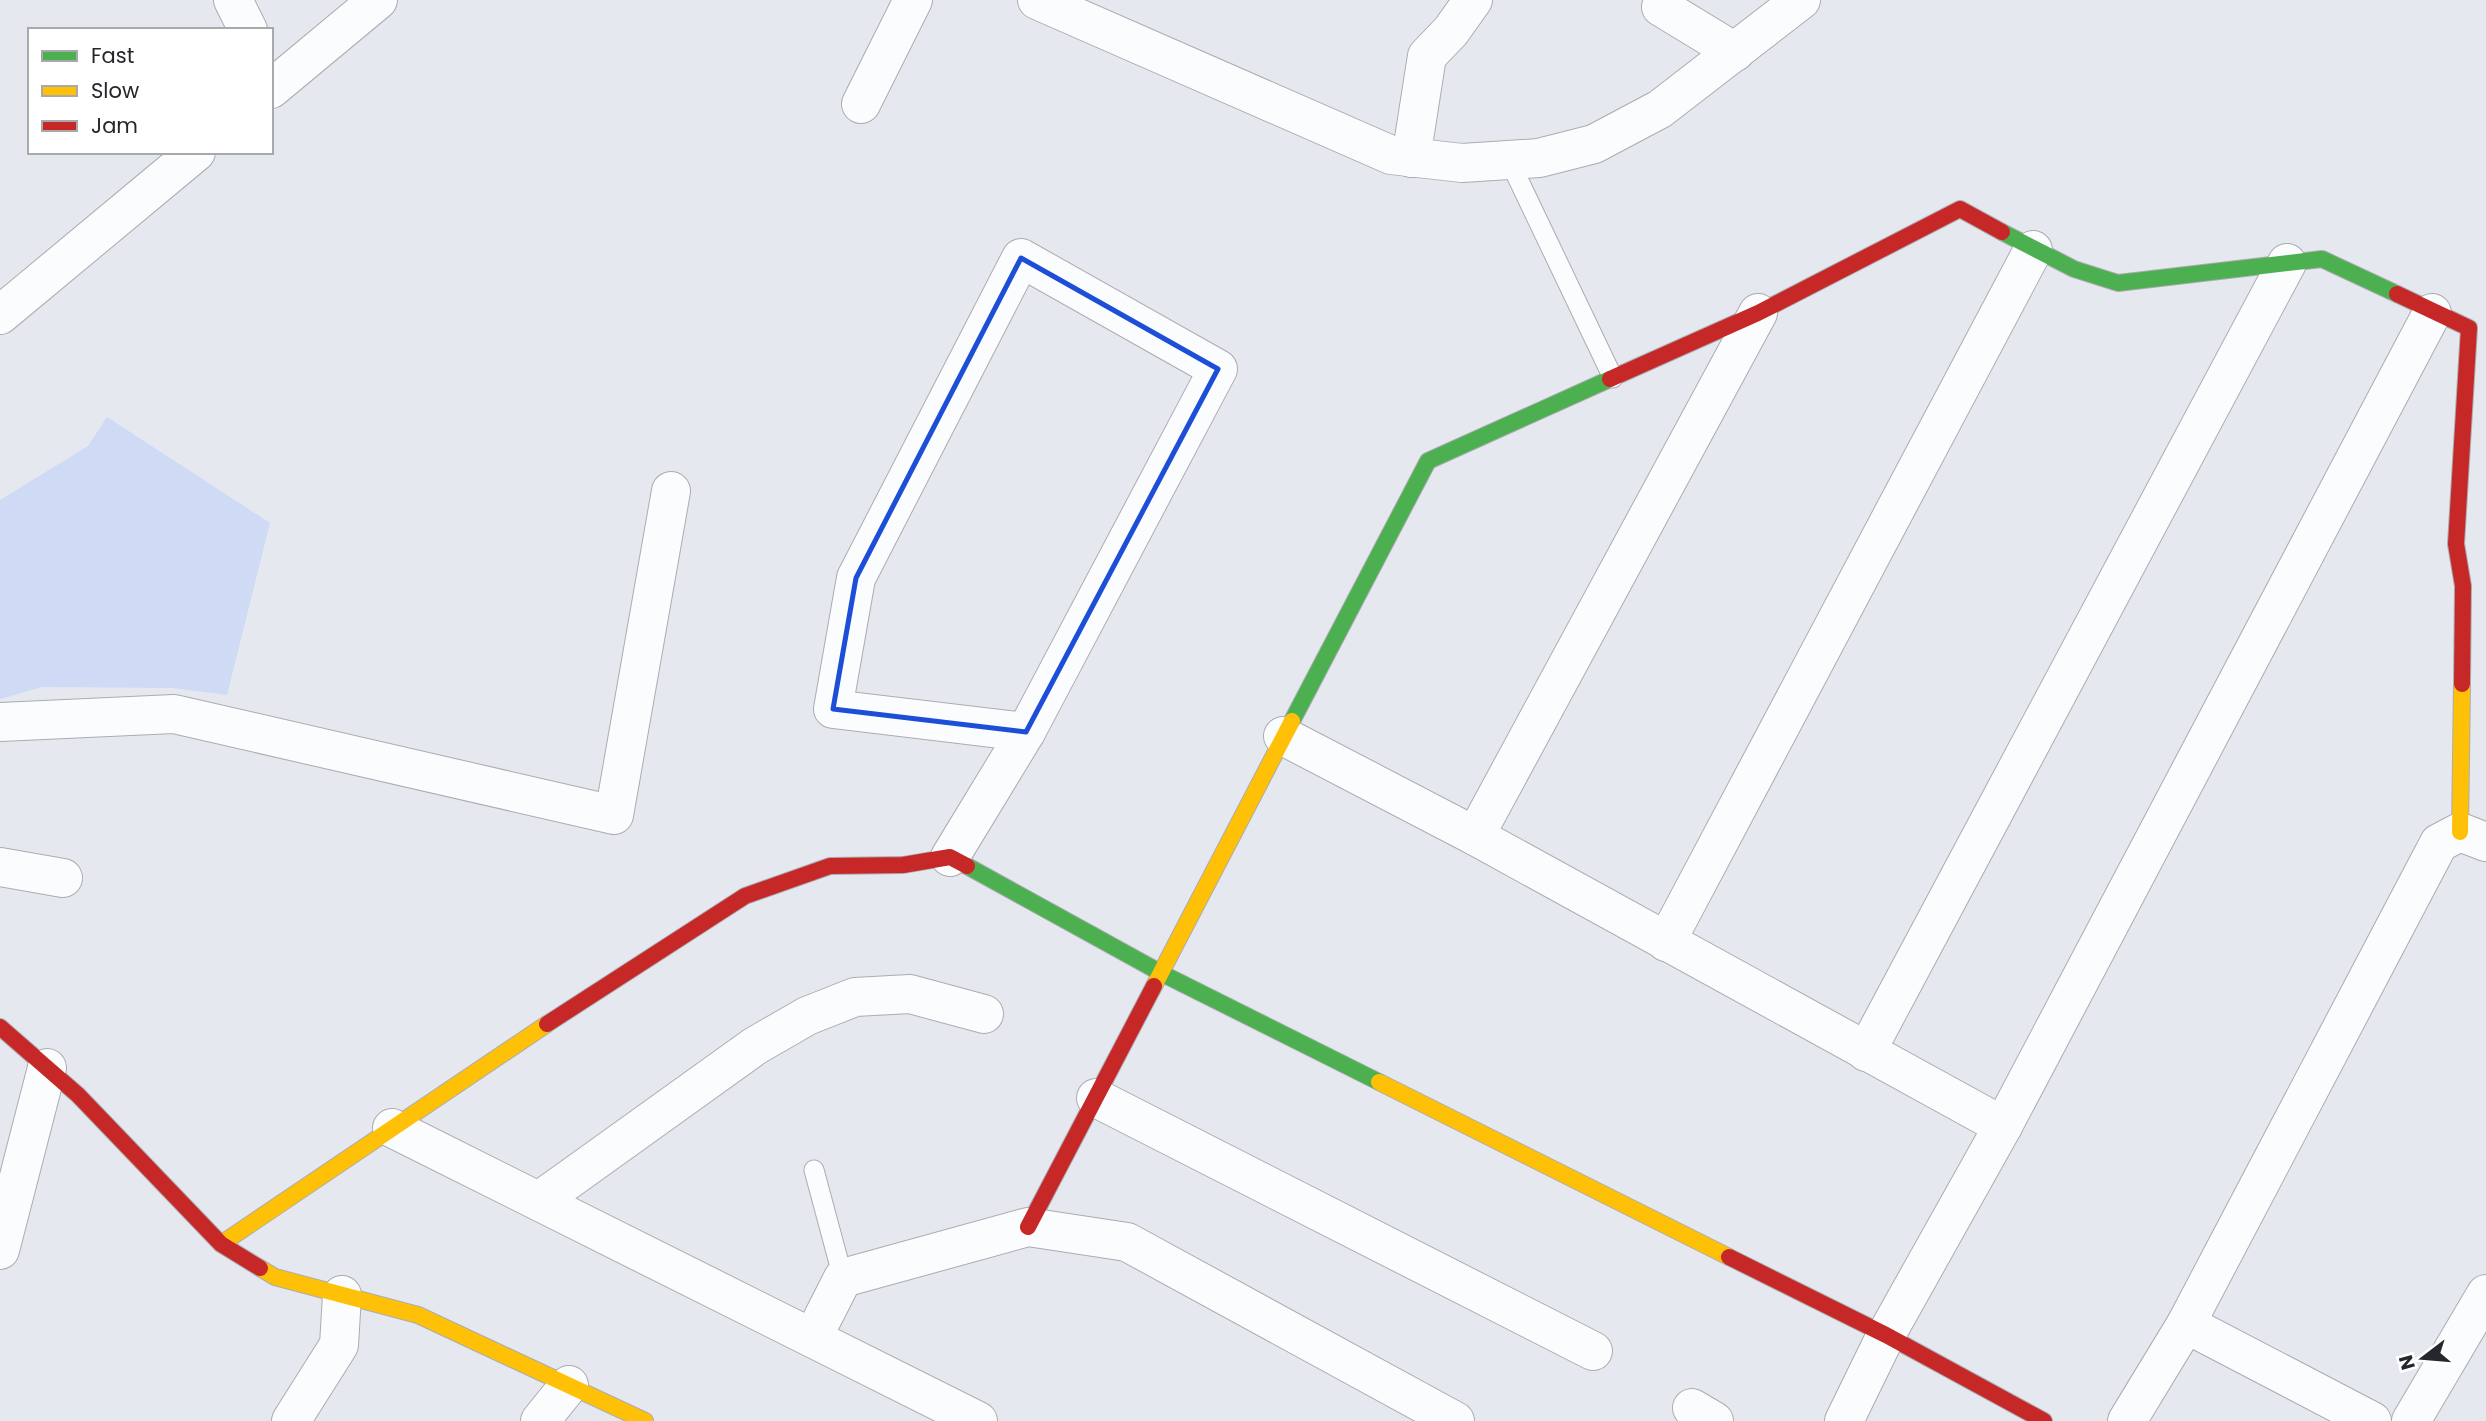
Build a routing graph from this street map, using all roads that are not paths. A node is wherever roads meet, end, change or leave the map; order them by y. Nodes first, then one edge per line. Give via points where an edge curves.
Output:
1 (233, 0) edge
2 (378, 0) edge
3 (913, 0) edge
4 (1473, 0) edge
5 (1801, 0) edge
6 (1053, 3) edge
7 (1661, 7) dead end
8 (247, 28) edge
9 (1735, 52) junction
10 (273, 84) edge
11 (861, 104) dead end
12 (194, 154) edge
13 (1412, 158) junction
14 (1509, 160) junction
15 (2033, 250) junction
16 (2287, 263) junction
17 (1, 312) edge
18 (1758, 313) junction
19 (2432, 313) junction
20 (1613, 378) junction
21 (671, 491) dead end
22 (0, 722) edge
23 (1026, 732) junction
24 (1283, 736) junction
25 (1475, 836) junction
26 (2473, 837) edge
27 (950, 857) junction
28 (0, 867) edge
29 (63, 878) dead end
30 (1666, 942) junction
31 (1163, 974) junction
32 (984, 1014) dead end
33 (0, 1027) edge
34 (1866, 1052) junction
35 (47, 1068) junction
36 (1096, 1098) junction
37 (2003, 1126) junction
38 (392, 1128) junction
39 (814, 1170) dead end
40 (539, 1201) junction
41 (1028, 1227) junction
42 (221, 1244) junction
43 (0, 1250) edge
44 (843, 1278) junction
45 (2486, 1294) edge
46 (342, 1295) junction
47 (2186, 1324) junction
48 (1886, 1335) junction
49 (813, 1337) junction
50 (1594, 1351) dead end
51 (569, 1385) junction
52 (290, 1421) edge
53 (540, 1421) edge
54 (645, 1421) edge
55 (978, 1421) edge
56 (1455, 1421) edge
57 (1844, 1421) edge
58 (2044, 1421) edge
59 (2127, 1421) edge
60 (2372, 1421) edge
61 (2411, 1421) edge

1 - 8 street
2 - 10 street
3 - 11 street
4 - 13 street via 1427,57
5 - 9 street
6 - 13 street via 1391,155
7 - 9 street
9 - 14 street via 1660,109 1594,144 1539,158
12 - 17 street
13 - 14 street via 1462,163
14 - 20 lane
15 - 16 street via 2118,283
15 - 18 street via 1960,209
15 - 30 street
16 - 19 street via 2322,258
16 - 34 street
18 - 20 street
18 - 25 street
19 - 26 street via 2469,328 2456,544 2463,586
19 - 37 street
20 - 24 street via 1428,461
21 - 22 street via 614,815 174,714
23 - 23 street via 1218,369 1021,258 856,578 833,709
23 - 27 street
24 - 25 street
24 - 31 street
25 - 30 street
26 - 47 street via 2439,843
27 - 31 street
27 - 38 street via 903,865 830,866 745,896
28 - 29 street
30 - 34 street
31 - 36 street
31 - 48 street
32 - 40 street via 910,994 855,997 807,1016 755,1046
33 - 35 street
34 - 37 street
35 - 42 street
35 - 43 street
36 - 41 street
36 - 50 street
37 - 48 street
38 - 40 street
38 - 42 street
39 - 44 lane
40 - 49 street
41 - 44 street
41 - 56 street via 1127,1242
42 - 46 street via 275,1277
44 - 49 street
45 - 61 street
46 - 51 street via 418,1315
46 - 52 street via 339,1345
47 - 59 street
47 - 60 street
48 - 57 street
48 - 58 street
49 - 55 street
51 - 53 street
51 - 54 street

